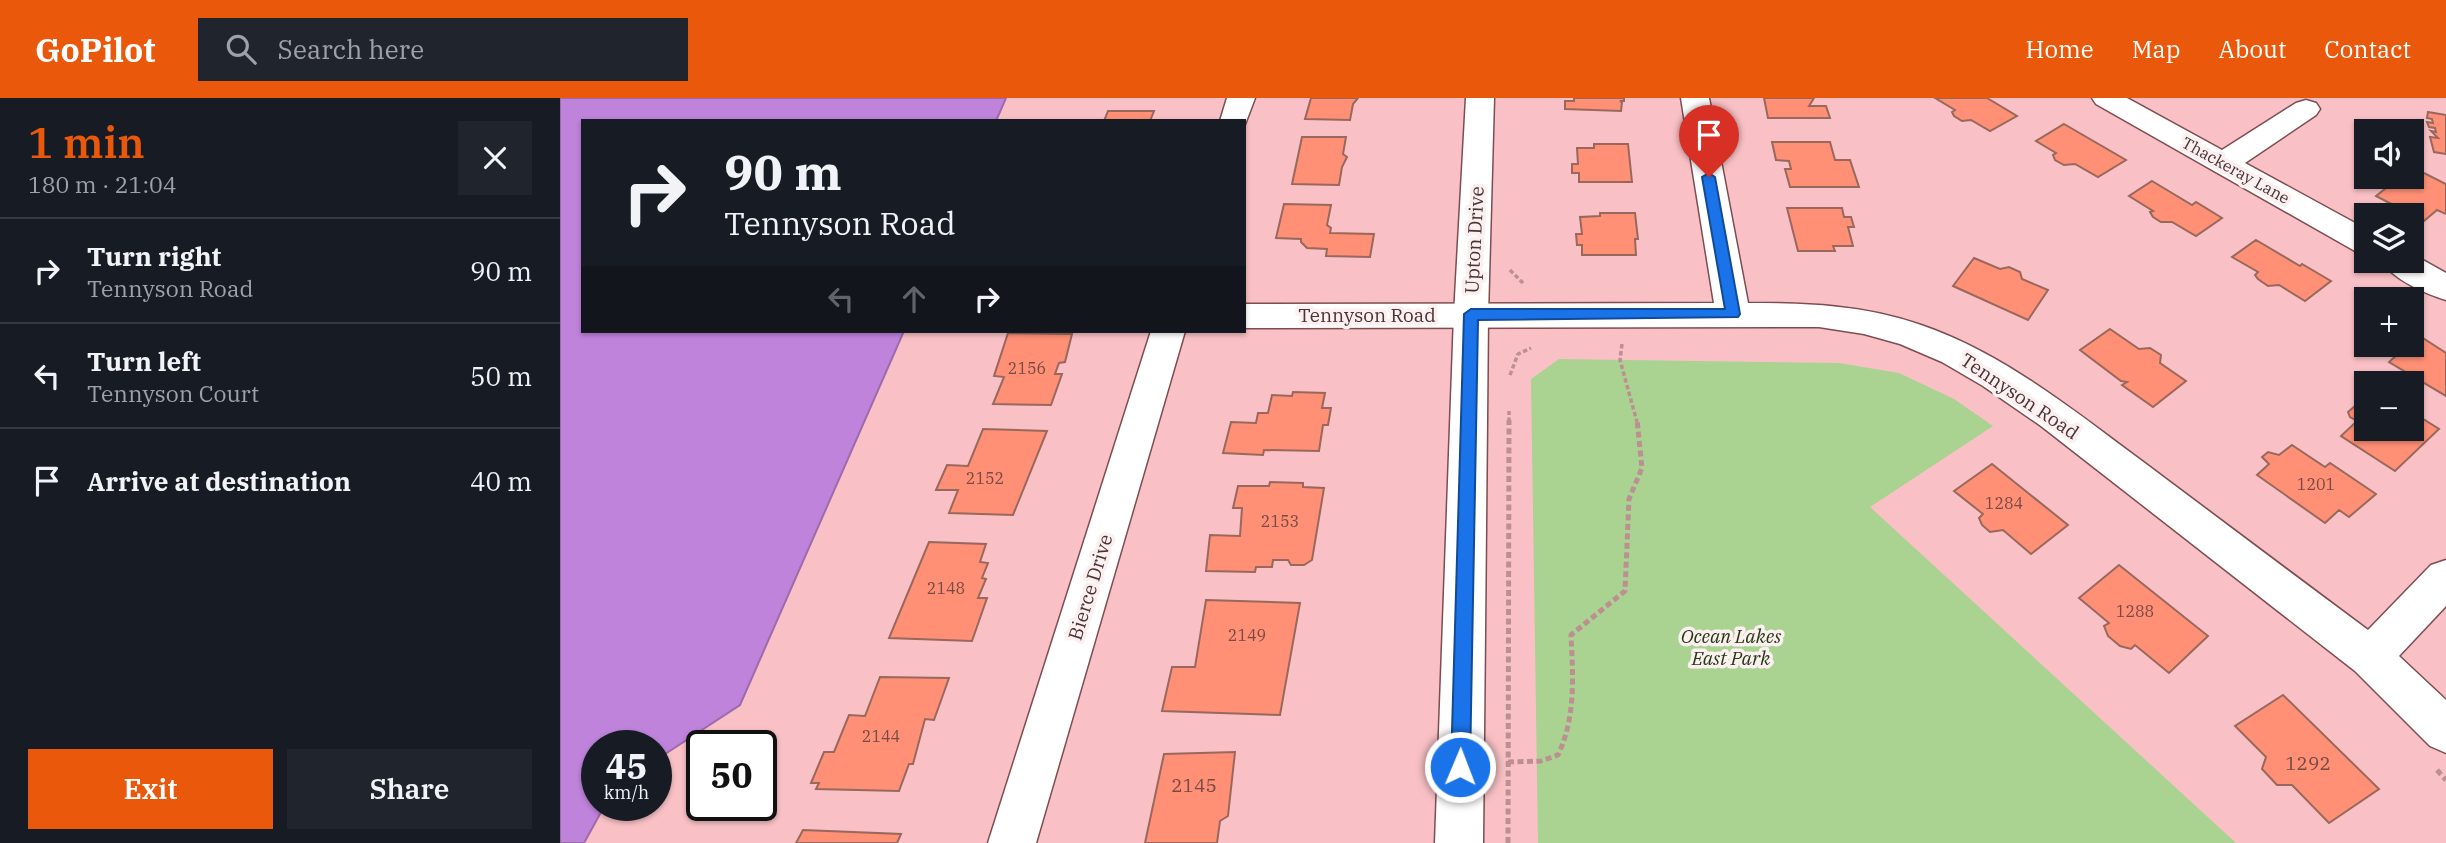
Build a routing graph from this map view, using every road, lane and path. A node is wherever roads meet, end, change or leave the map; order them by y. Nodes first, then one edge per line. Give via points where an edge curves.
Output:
1 (1241, 98) edge
2 (1480, 98) edge
3 (1695, 98) edge
4 (2106, 98) edge
5 (2306, 109) dead end
6 (1235, 119) edge
7 (2224, 163) junction
8 (2354, 236) edge
9 (1510, 258) dead end
10 (2419, 273) edge
11 (1525, 285) dead end
12 (2446, 288) edge
13 (1471, 314) junction
14 (1733, 314) junction
15 (1246, 316) edge
16 (1167, 333) edge
17 (1610, 344) dead end
18 (1622, 344) junction
19 (1635, 344) dead end
20 (1538, 345) dead end
21 (1510, 385) dead end
22 (1510, 399) dead end
23 (2446, 578) edge
24 (2370, 657) junction
25 (2437, 745) edge
26 (1508, 762) junction
27 (2446, 780) edge
28 (1012, 843) edge
29 (1459, 843) edge
30 (1508, 843) edge

1 - 6 street
2 - 13 street, Upton Drive
3 - 14 street
4 - 7 street, Thackeray Lane
5 - 7 street
7 - 8 street, Thackeray Lane
9 - 11 path via 1510,271
10 - 12 street
13 - 14 street, Tennyson Road
13 - 15 street, Tennyson Road
13 - 29 street, Upton Drive
14 - 24 street, Tennyson Road via 1819,315 1864,322 1910,334 1954,353 2054,416
16 - 28 street, Bierce Drive
17 - 18 path
18 - 19 path
18 - 26 path via 1620,360 1636,410 1642,468 1629,499 1625,591 1572,635 1567,738 1558,754 1541,761
20 - 21 path via 1518,354
22 - 26 path
23 - 24 street
24 - 25 street, Tennyson Road
25 - 27 path
26 - 30 path

